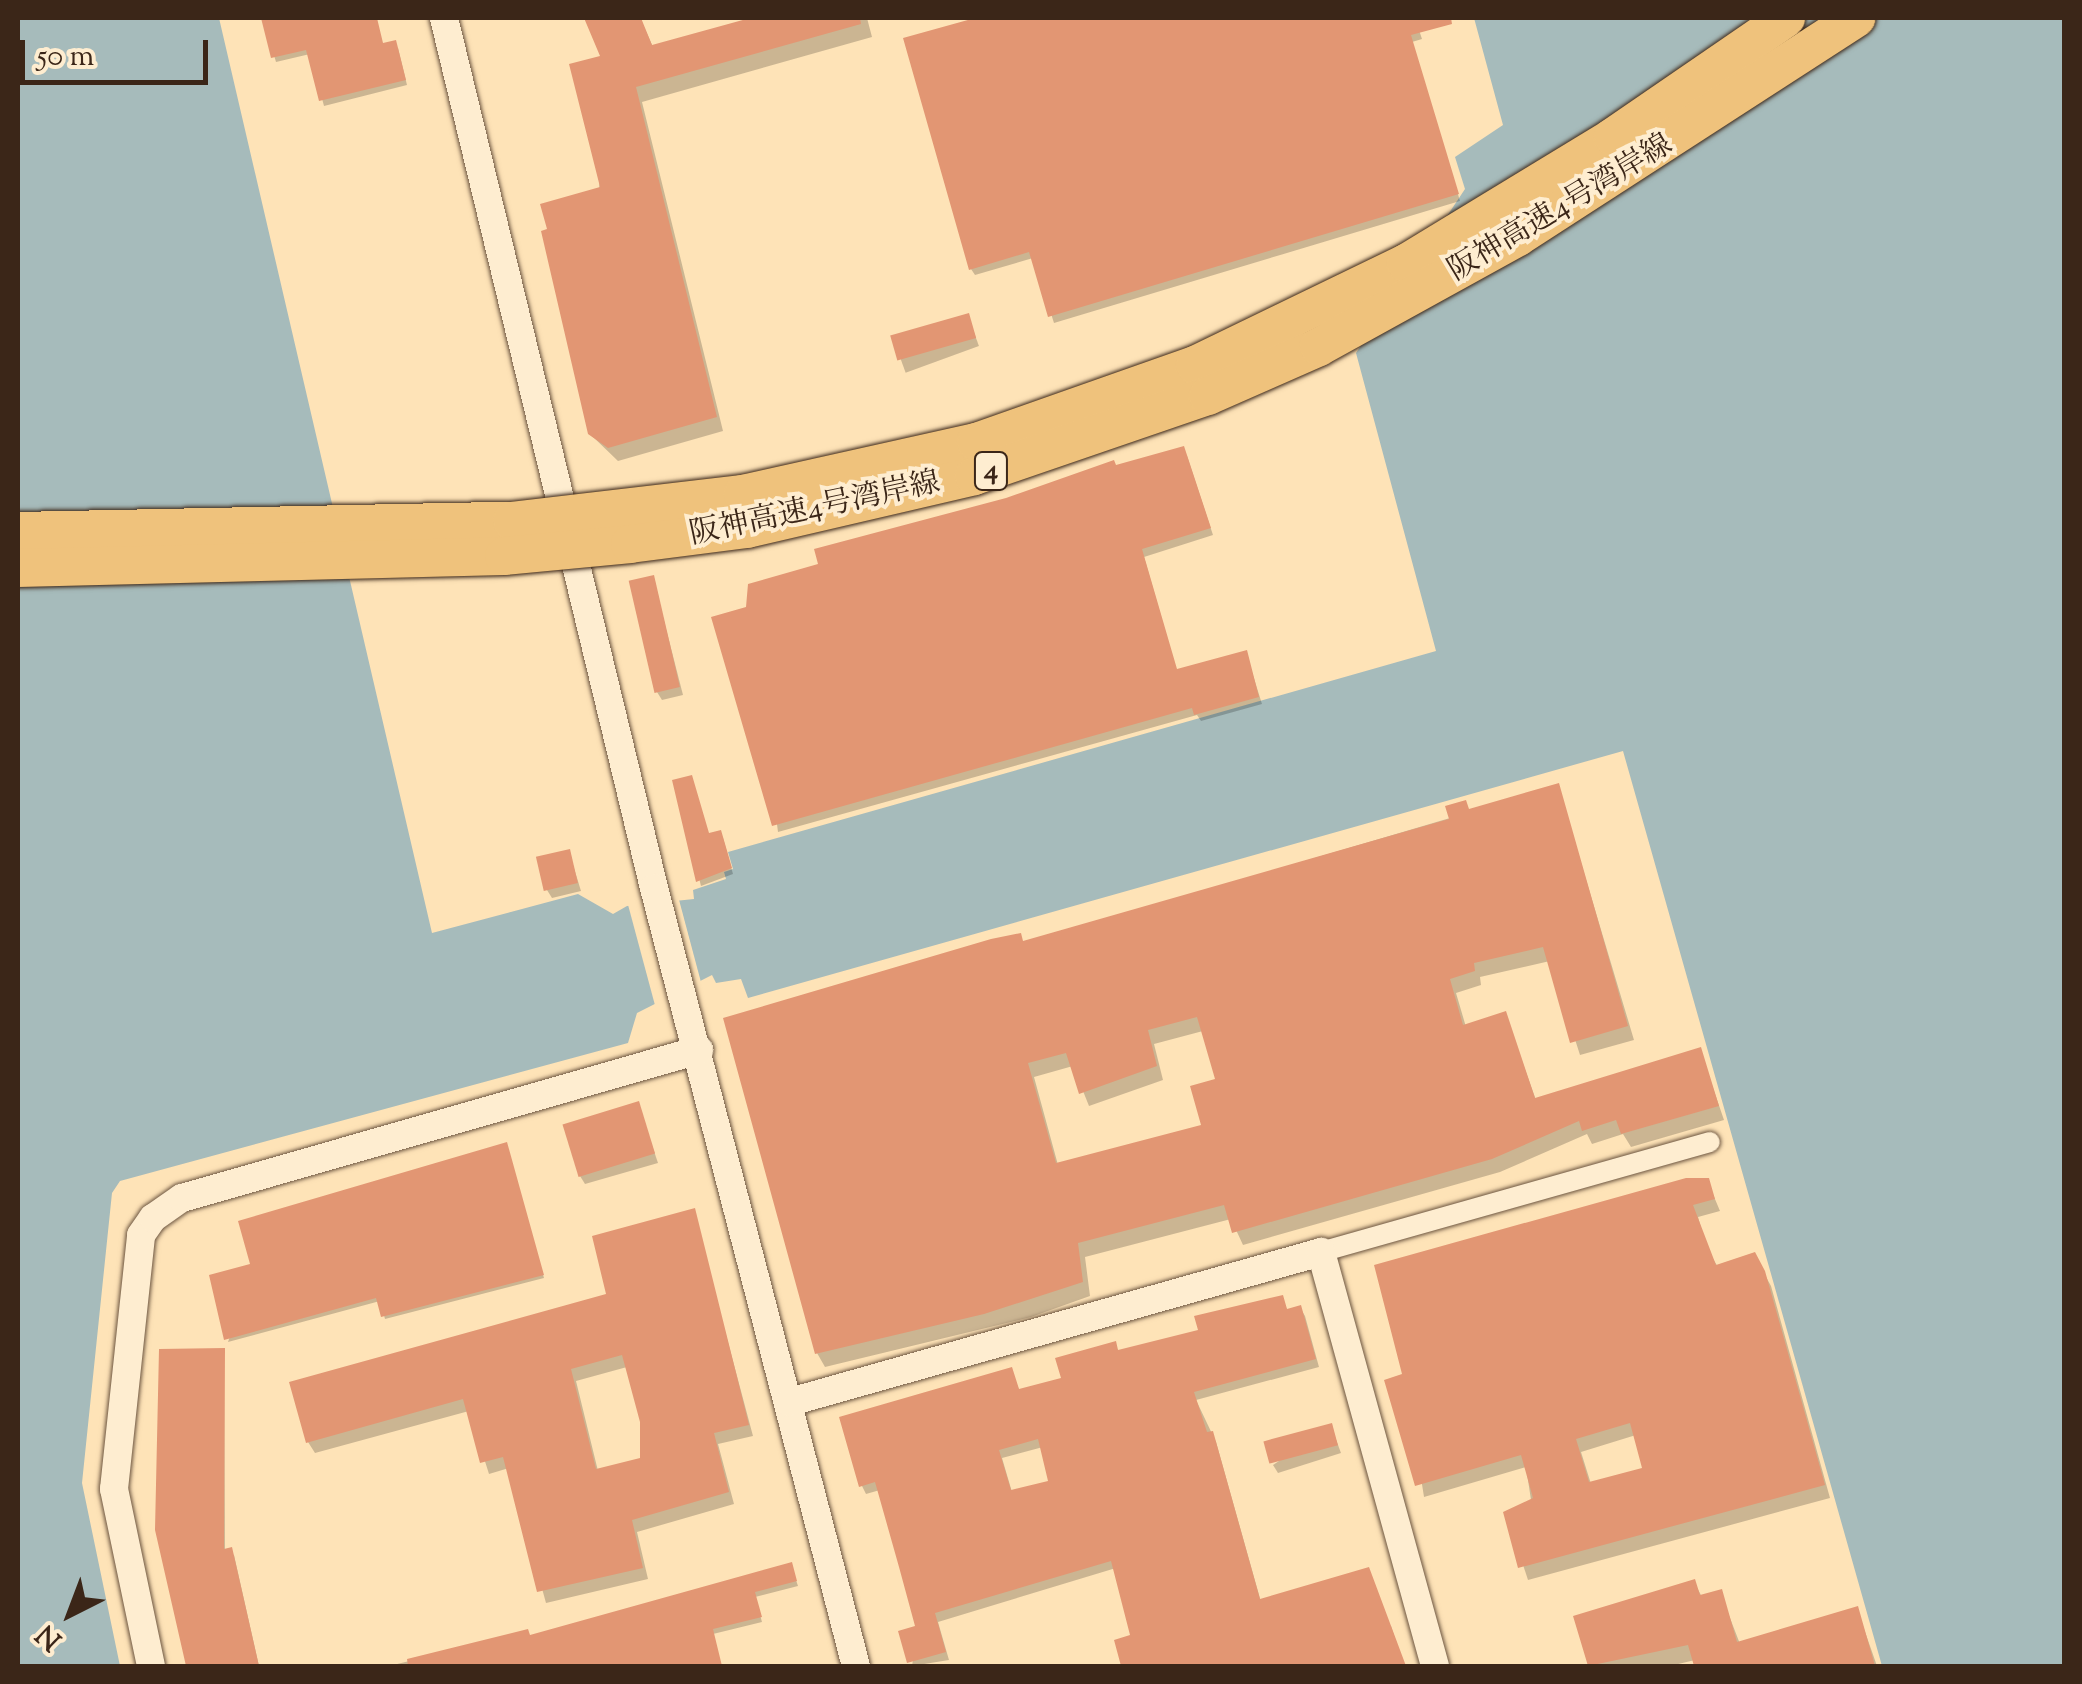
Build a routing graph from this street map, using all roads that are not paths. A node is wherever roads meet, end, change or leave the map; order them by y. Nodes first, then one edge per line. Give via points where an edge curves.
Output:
1 (444, 18) edge
2 (1786, 18) edge
3 (1856, 18) edge
4 (18, 531) edge
5 (18, 568) edge
6 (699, 1050) junction
7 (1710, 1142) dead end
8 (1321, 1252) junction
9 (790, 1402) junction
10 (152, 1666) edge
11 (856, 1666) edge
12 (1435, 1666) edge

1 - 6 street
2 - 4 highway, 阪神高速4号湾岸線 / 4, bridge via 1525,192 1303,317 1177,372 976,442 743,494 532,519
3 - 5 highway, 阪神高速4号湾岸線 / 4, bridge via 1534,228 1319,347 1105,434 974,476 747,529 594,548
6 - 9 street
6 - 10 street via 182,1198 154,1218 141,1236 114,1489
7 - 8 street
8 - 9 street
8 - 12 street
9 - 11 street

